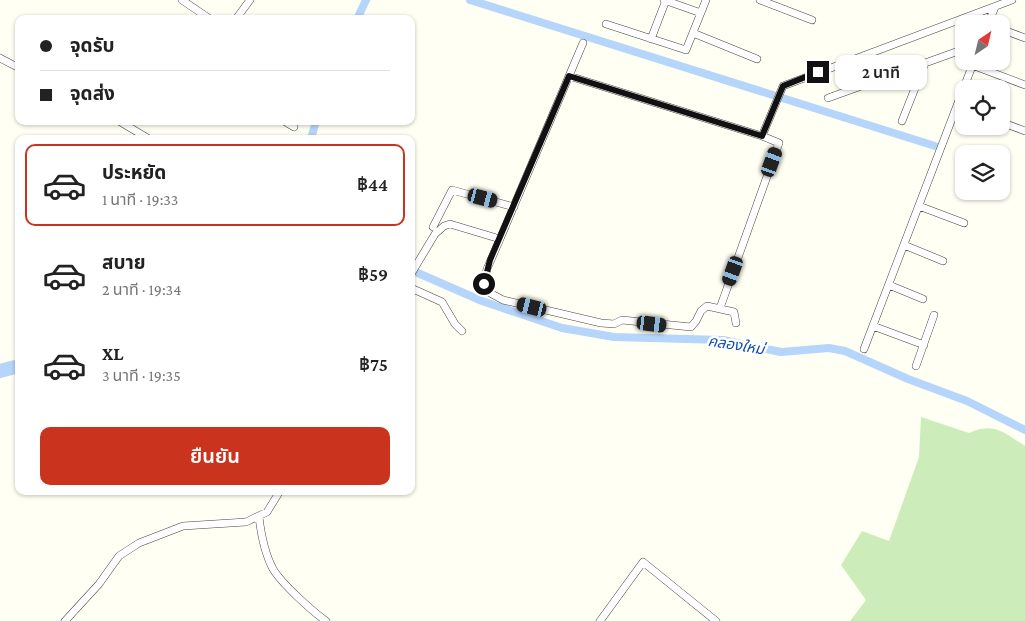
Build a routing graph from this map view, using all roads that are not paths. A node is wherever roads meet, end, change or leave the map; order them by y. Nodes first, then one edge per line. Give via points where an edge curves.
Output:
1 (182, 0) edge
2 (250, 0) edge
3 (665, 0) edge
4 (706, 0) edge
5 (760, 0) edge
6 (1012, 0) edge
7 (994, 7) junction
8 (701, 13) junction
9 (204, 15) edge
10 (239, 15) edge
11 (991, 15) edge
12 (812, 20) dead end
13 (606, 24) dead end
14 (1010, 32) edge
15 (693, 33) junction
16 (1025, 38) edge
17 (652, 39) junction
18 (583, 43) dead end
19 (955, 52) edge
20 (0, 58) edge
21 (757, 59) dead end
22 (924, 63) junction
23 (15, 66) edge
24 (990, 70) edge
25 (569, 76) junction
26 (1025, 85) edge
27 (828, 98) dead end
28 (955, 119) edge
29 (902, 121) dead end
30 (126, 125) edge
31 (290, 125) edge
32 (1010, 125) edge
33 (294, 128) dead end
34 (1025, 131) edge
35 (142, 135) edge
36 (762, 136) junction
37 (919, 206) junction
38 (514, 207) junction
39 (964, 222) dead end
40 (433, 227) dead end
41 (500, 239) junction
42 (904, 245) junction
43 (943, 261) dead end
44 (415, 268) edge
45 (888, 285) junction
46 (415, 290) edge
47 (923, 298) dead end
48 (720, 308) junction
49 (934, 315) dead end
50 (736, 323) dead end
51 (873, 326) junction
52 (462, 331) dead end
53 (924, 345) junction
54 (864, 348) dead end
55 (916, 366) dead end
56 (278, 495) edge
57 (257, 518) junction
58 (65, 621) edge
59 (326, 621) edge
60 (600, 621) edge
61 (716, 621) edge

1 - 9 street
2 - 10 street
3 - 8 street
3 - 17 street
4 - 8 street
5 - 12 street
6 - 7 street
7 - 11 street
7 - 36 street via 783,86
8 - 15 street
13 - 17 street
14 - 16 street
15 - 17 street via 686,50
15 - 21 street
18 - 25 street
19 - 22 street
20 - 23 street
22 - 27 street
22 - 29 street
24 - 26 street
25 - 36 street
25 - 38 street
28 - 37 street
30 - 35 street
31 - 33 street
32 - 34 street
36 - 48 street via 779,143
37 - 39 street
37 - 42 street
38 - 40 street via 452,190
38 - 41 street
41 - 44 street via 457,226 444,226 435,234
41 - 48 street via 483,287 503,300 601,323 614,324 622,320 690,327 704,308
42 - 43 street
42 - 45 street
45 - 47 street
45 - 51 street
46 - 52 street via 442,302
48 - 50 street via 734,312
49 - 53 street
51 - 53 street
51 - 54 street
53 - 55 street
56 - 57 street via 271,507
57 - 58 street via 246,522 183,526 139,543 119,556 99,584
57 - 59 street via 273,569
60 - 61 street via 643,562

